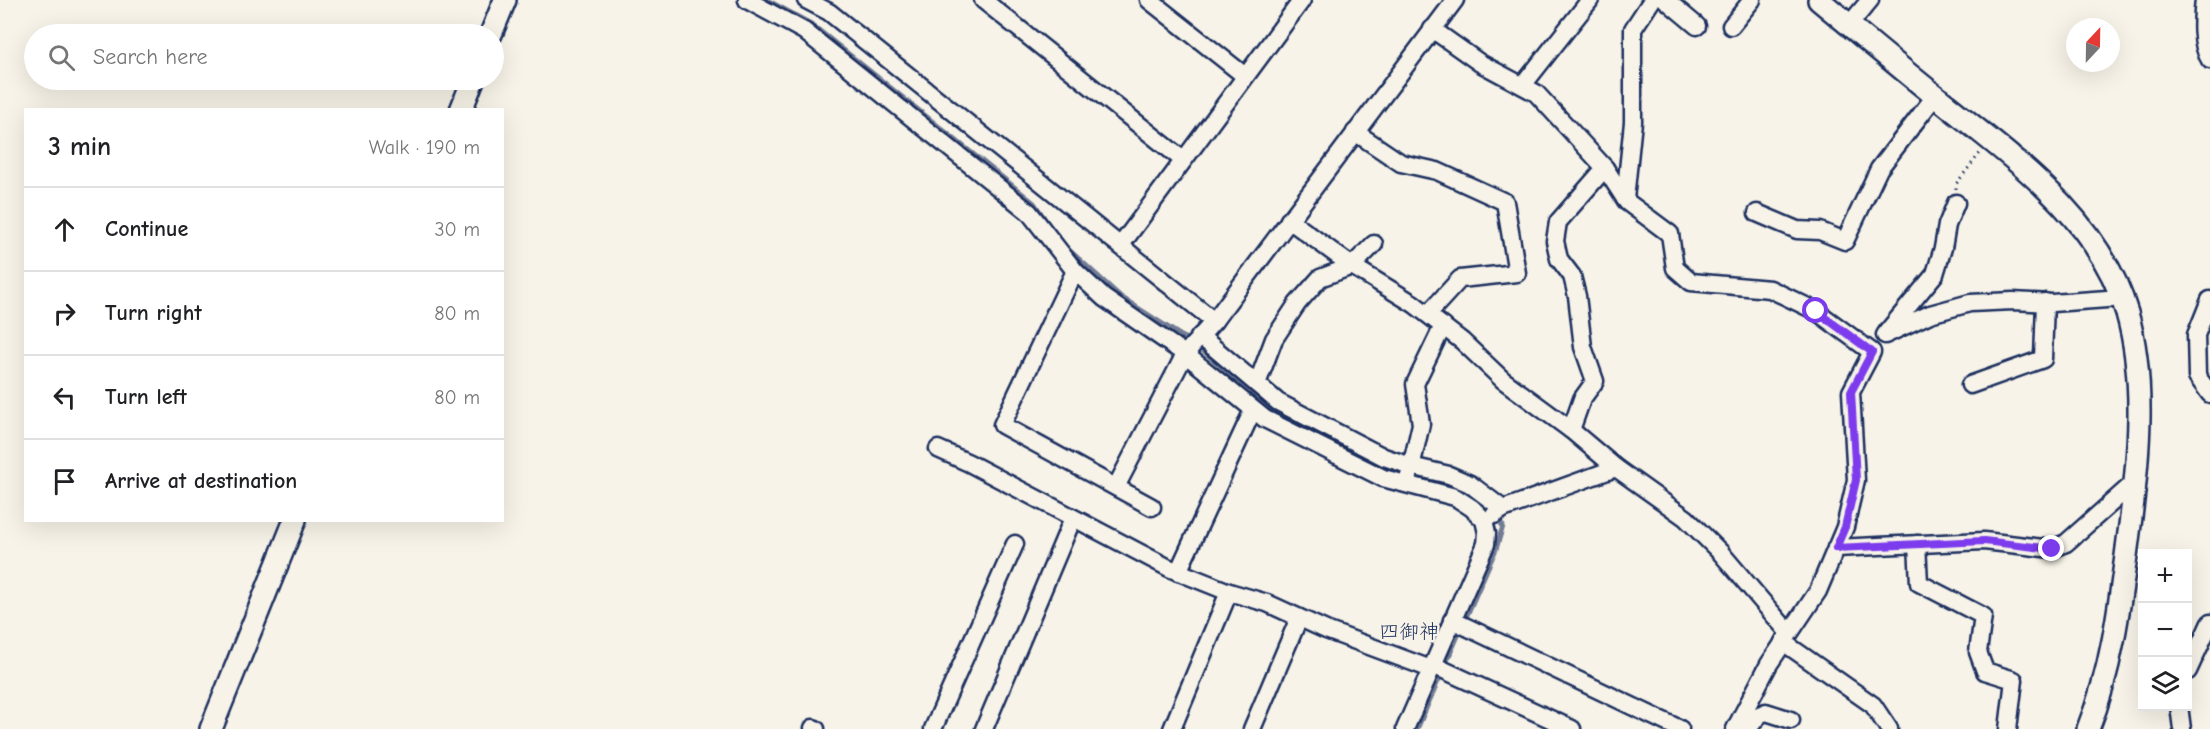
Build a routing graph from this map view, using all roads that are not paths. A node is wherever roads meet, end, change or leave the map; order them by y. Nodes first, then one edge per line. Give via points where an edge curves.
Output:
1 (505, 0) edge
2 (747, 0) edge
3 (806, 0) edge
4 (982, 0) edge
5 (1149, 0) edge
6 (1302, 0) edge
7 (1455, 0) edge
8 (1590, 0) edge
9 (1652, 0) edge
10 (1666, 0) edge
11 (1752, 0) edge
12 (1819, 0) edge
13 (1870, 0) edge
14 (2204, 0) edge
15 (833, 6) edge
16 (495, 24) edge
17 (1849, 25) junction
18 (1697, 26) dead end
19 (1731, 26) dead end
20 (1432, 29) junction
21 (2210, 60) edge
22 (1245, 76) junction
23 (1523, 85) junction
24 (469, 90) edge
25 (1935, 96) junction
26 (461, 108) edge
27 (1355, 132) junction
28 (1183, 160) junction
29 (1605, 168) junction
30 (1624, 198) junction
31 (1956, 203) road end
32 (1757, 213) dead end
33 (1289, 220) junction
34 (1374, 244) dead end
35 (1121, 245) junction
36 (1352, 266) junction
37 (1075, 271) junction
38 (2121, 298) junction
39 (2210, 300) edge
40 (2045, 302) junction
41 (1428, 314) junction
42 (1214, 321) junction
43 (1443, 326) junction
44 (1885, 335) junction
45 (1200, 336) junction
46 (1872, 352) junction
47 (1185, 354) junction
48 (2203, 361) edge
49 (1257, 384) junction
50 (1970, 385) dead end
51 (2210, 394) edge
52 (1253, 410) junction
53 (1572, 430) junction
54 (938, 450) dead end
55 (1616, 468) junction
56 (1409, 475) junction
57 (2136, 481) junction
58 (1116, 487) junction
59 (1152, 507) dead end
60 (1495, 514) junction
61 (1073, 518) junction
62 (294, 522) edge
63 (1015, 544) dead end
64 (1917, 544) junction
65 (1836, 548) junction
66 (1178, 572) junction
67 (1229, 592) junction
68 (1299, 618) junction
69 (2210, 623) edge
70 (1461, 624) junction
71 (1786, 638) junction
72 (2192, 661) edge
73 (1438, 669) junction
74 (2180, 711) edge
75 (1791, 720) dead end
76 (211, 729) edge
77 (933, 729) edge
78 (984, 729) edge
79 (1172, 729) edge
80 (1252, 729) edge
81 (1405, 729) edge
82 (1572, 729) edge
83 (1680, 729) edge
84 (1735, 729) edge
85 (1748, 729) edge
86 (1889, 729) edge
87 (2007, 729) edge
88 (2088, 729) edge
89 (2182, 729) edge

1 - 16 street
2 - 37 street via 804,31 1029,212
3 - 15 street
4 - 28 street
5 - 22 street
6 - 22 street
7 - 20 street
8 - 23 street
9 - 30 street via 1633,29 1633,122
10 - 18 street
11 - 19 street
12 - 17 street
13 - 17 street
14 - 21 street via 2205,52
15 - 35 street
17 - 25 street
20 - 23 street via 1480,63
20 - 27 street
22 - 28 street
23 - 29 street via 1536,93
24 - 26 street
25 - 32 street via 1879,169 1845,241 1820,231 1797,230
25 - 38 street via 2028,170 2071,213 2112,274
27 - 33 street
27 - 41 street via 1401,163 1437,171 1505,202 1517,273 1460,279
28 - 35 street
29 - 30 street
29 - 53 street via 1558,222 1555,241 1559,259 1572,276 1583,347 1594,381 1582,399
30 - 46 street via 1670,234 1676,268 1691,282 1770,289 1816,311
31 - 44 street via 1935,274
33 - 36 street
33 - 42 street
34 - 36 street
35 - 42 street
36 - 41 street
36 - 49 street via 1320,278 1297,304 1274,339
37 - 47 street via 1104,298
37 - 58 street via 1002,425
38 - 40 street
38 - 57 street via 2137,369
39 - 48 street via 2196,335
40 - 44 street via 1970,303 1930,314
40 - 50 street via 2043,359
41 - 43 street
42 - 45 street
43 - 53 street via 1503,380
43 - 56 street via 1414,384 1421,424
44 - 46 street
45 - 47 street
45 - 49 street
46 - 65 street via 1851,392 1856,480
47 - 52 street
47 - 58 street
48 - 51 street via 2197,376
49 - 56 street via 1278,402 1384,457
52 - 56 street via 1383,478
52 - 66 street
53 - 55 street
54 - 61 street
55 - 60 street
55 - 71 street via 1686,518 1720,553
56 - 60 street via 1449,475 1470,484
57 - 64 street via 2066,543 2052,549 1984,541
57 - 88 street via 2108,664
58 - 59 street
60 - 70 street
61 - 66 street
61 - 78 street
62 - 76 street
63 - 77 street
64 - 65 street
64 - 87 street via 1919,583 1983,616 1978,652 1985,671 2014,680
65 - 71 street via 1818,591
66 - 67 street
67 - 68 street
67 - 79 street
68 - 73 street
68 - 80 street
69 - 72 street
70 - 73 street
70 - 83 street
71 - 84 street
71 - 86 street via 1873,705
73 - 81 street
73 - 82 street
74 - 89 street
75 - 85 street via 1766,712

